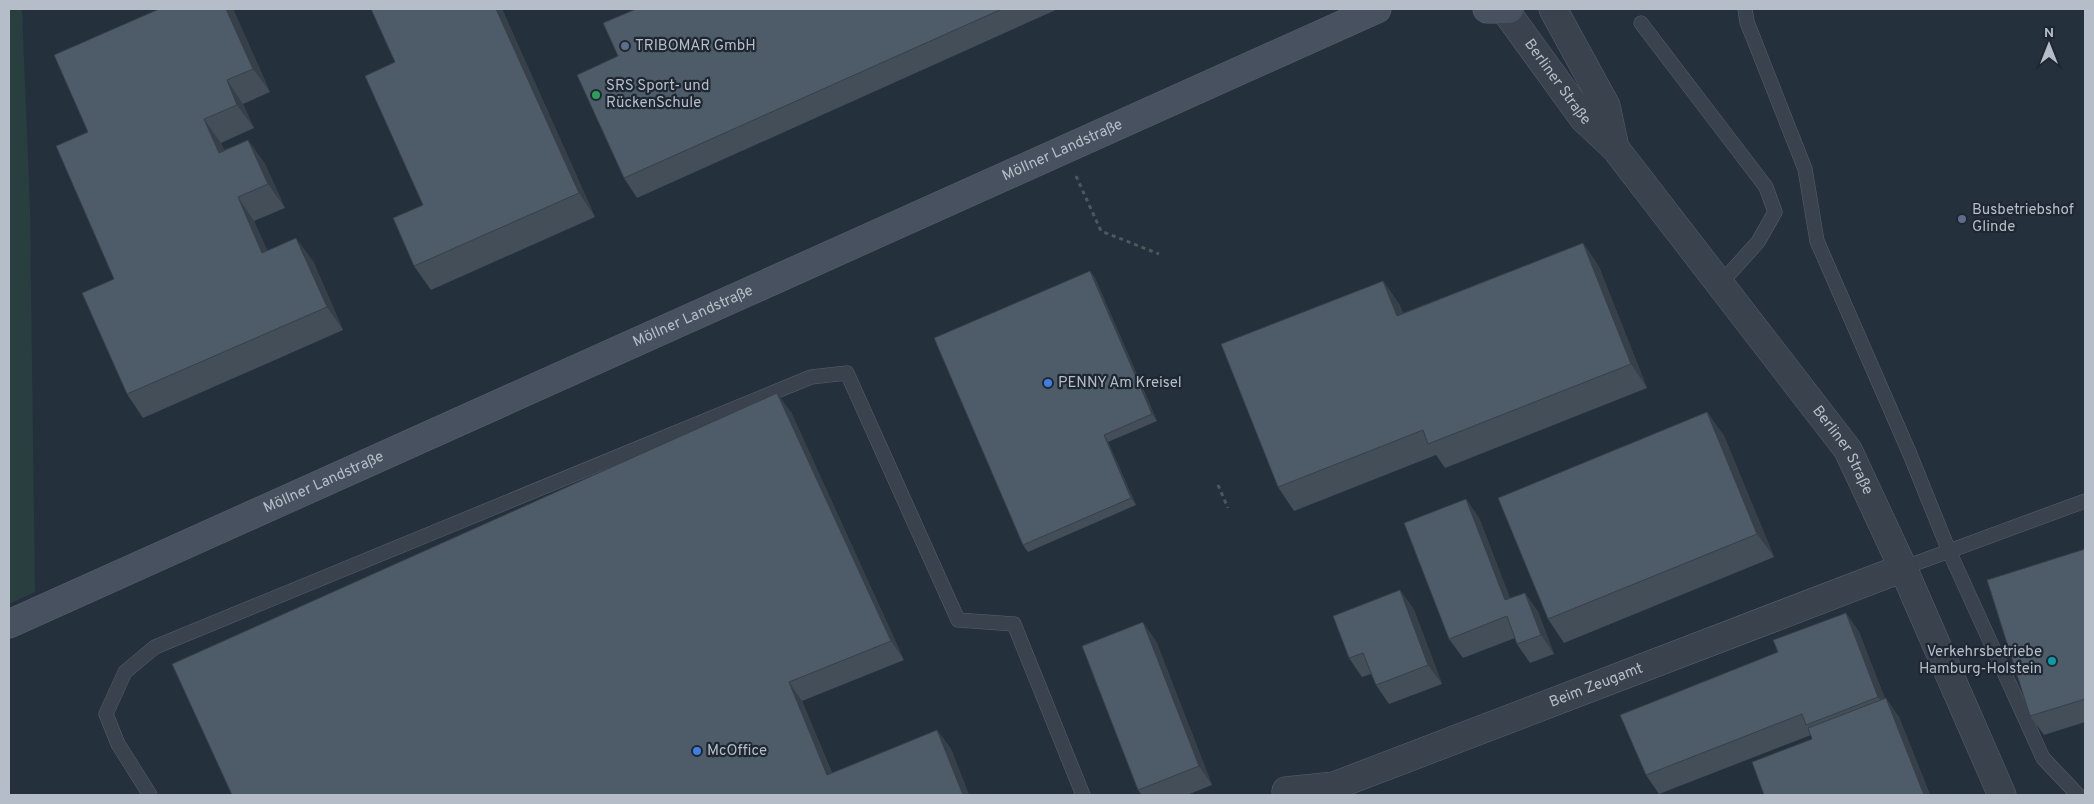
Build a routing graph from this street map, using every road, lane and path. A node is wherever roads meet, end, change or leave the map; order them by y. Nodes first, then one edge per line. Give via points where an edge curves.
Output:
1 (1378, 9) edge
2 (1500, 9) edge
3 (1553, 9) edge
4 (1745, 9) edge
5 (1641, 23) dead end
6 (1615, 148) junction
7 (1064, 150) junction
8 (1159, 254) dead end
9 (1721, 283) junction
10 (1218, 485) dead end
11 (2085, 501) edge
12 (1228, 508) dead end
13 (1949, 551) junction
14 (1903, 568) junction
15 (9, 624) edge
16 (1336, 791) edge
17 (1284, 793) edge
18 (150, 795) edge
19 (1083, 795) edge
20 (2002, 795) edge
21 (2078, 795) edge

1 - 7 main road, Möllner Landstraße
2 - 6 street, Berliner Straße via 1584,120
3 - 6 street, Berliner Straße via 1606,106
4 - 13 lane via 1747,22 1806,169 1817,241
5 - 9 lane via 1766,187 1775,212 1758,242
6 - 9 street, Berliner Straße
7 - 8 path via 1101,230
7 - 15 main road, Möllner Landstraße
9 - 14 street, Berliner Straße via 1848,450
10 - 12 path
11 - 13 lane
13 - 14 lane
13 - 21 lane via 2042,758
14 - 16 street, Beim Zeugamt
14 - 20 street, Berliner Straße
16 - 17 street, Beim Zeugamt
18 - 19 lane via 118,744 106,714 125,672 155,647 811,377 847,373 958,620 1014,624

